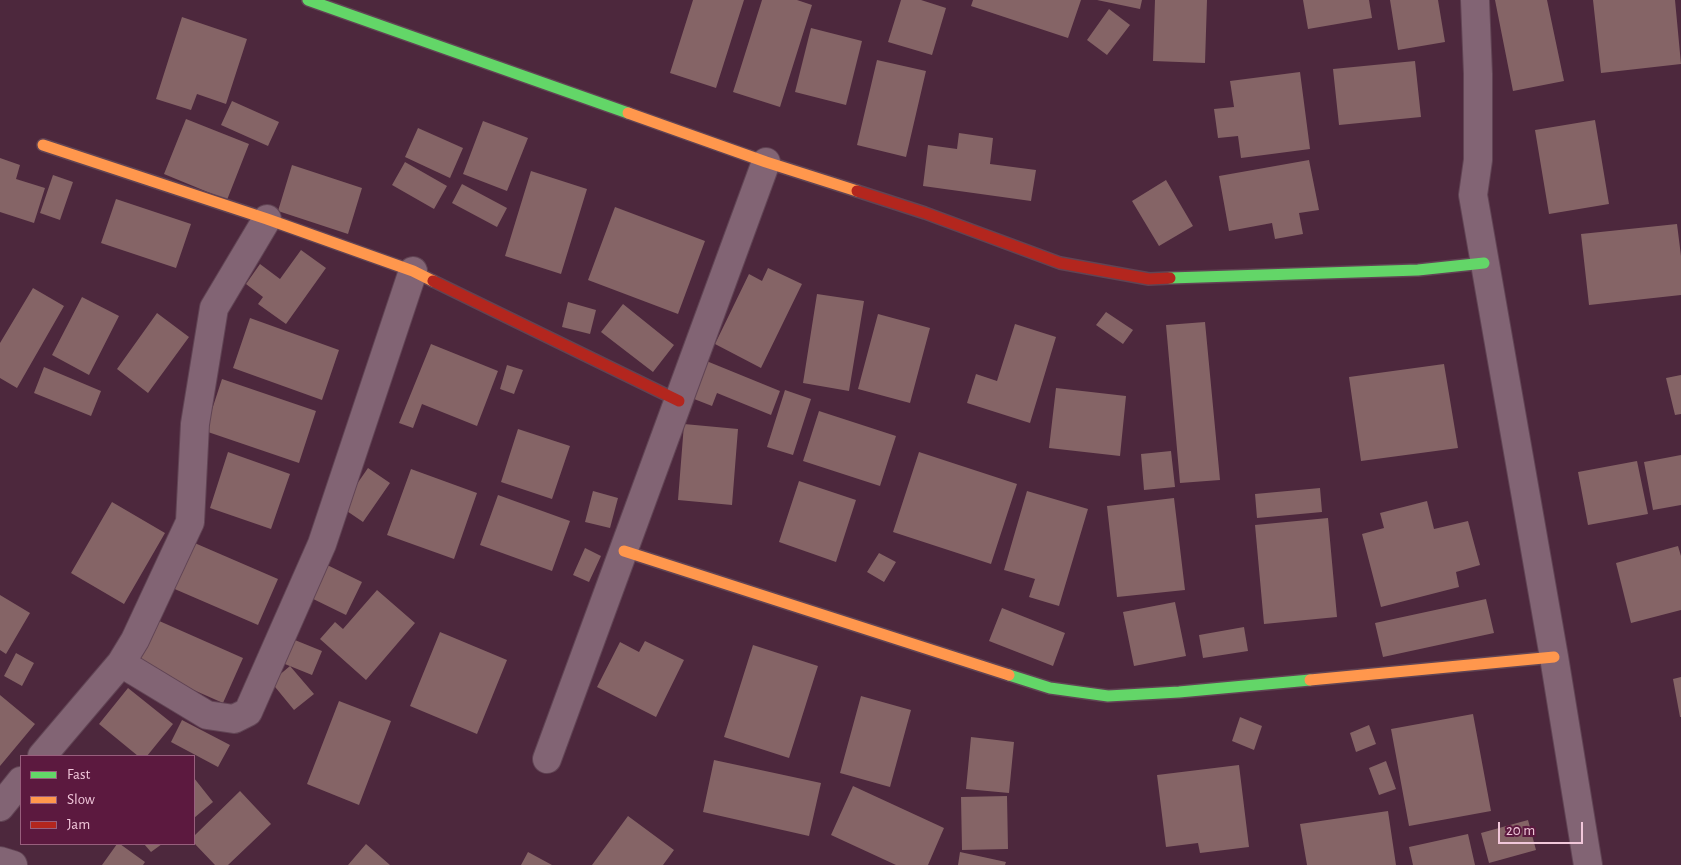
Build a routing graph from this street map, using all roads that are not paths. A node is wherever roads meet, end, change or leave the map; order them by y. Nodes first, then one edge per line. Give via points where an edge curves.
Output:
1 (308, 0) edge
2 (1475, 0) edge
3 (43, 145) dead end
4 (766, 162) junction
5 (267, 219) junction
6 (1484, 263) junction
7 (413, 272) junction
8 (679, 401) junction
9 (624, 551) junction
10 (1554, 657) junction
11 (121, 663) junction
12 (43, 755) edge
13 (547, 758) dead end
14 (20, 782) edge
15 (0, 807) edge
16 (0, 860) edge
17 (13, 865) edge
18 (1588, 865) edge

1 - 4 street
2 - 6 street via 1478,160 1474,195
3 - 5 street
4 - 6 street via 1060,263 1149,279 1418,270
4 - 8 street
5 - 7 street
5 - 11 street via 214,308 195,424 190,522
6 - 10 street
7 - 8 street
7 - 11 street via 322,544 248,712 234,719 207,715
8 - 9 street
9 - 10 street via 1050,688 1108,696
9 - 13 street
10 - 18 street
11 - 12 street
14 - 15 street
16 - 17 street

